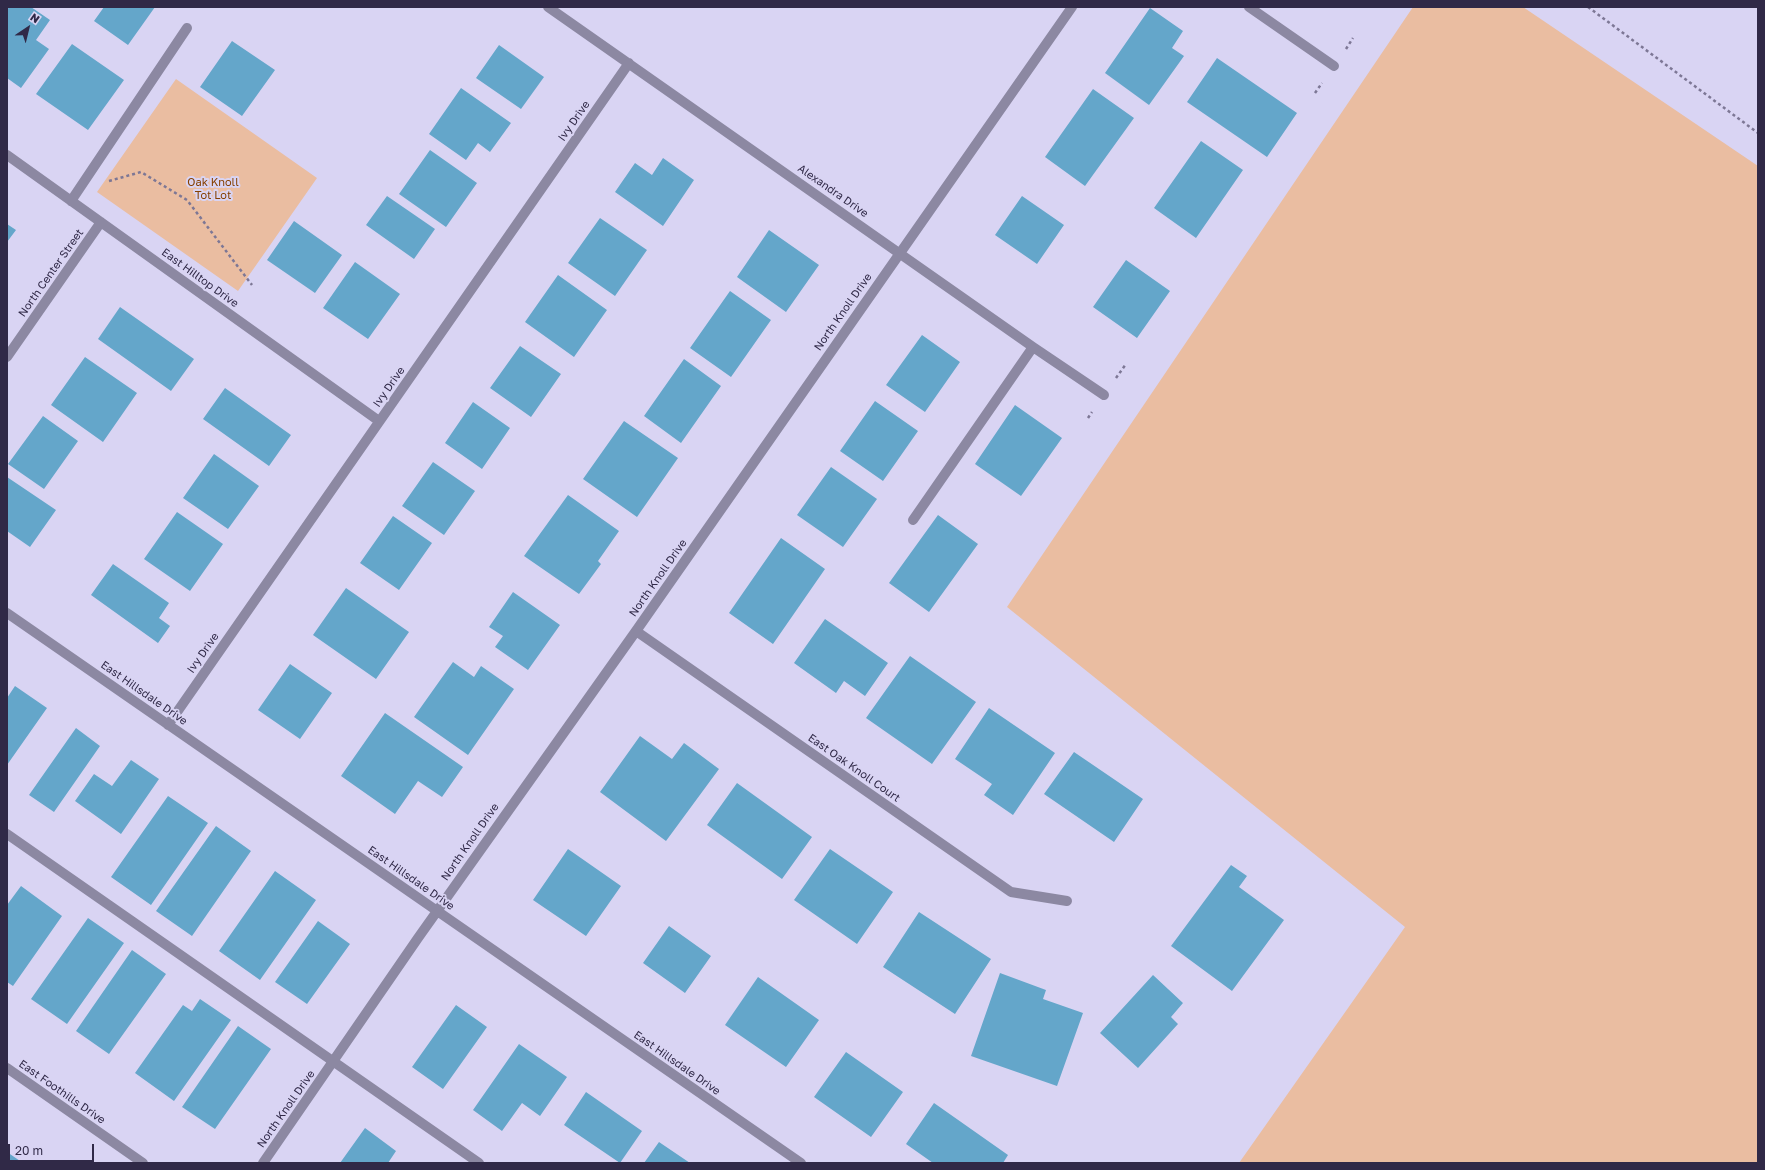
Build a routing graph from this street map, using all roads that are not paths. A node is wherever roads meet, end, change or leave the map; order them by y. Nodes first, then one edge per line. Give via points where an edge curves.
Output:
1 (548, 7) edge
2 (1072, 7) edge
3 (1249, 7) edge
4 (187, 28) dead end
5 (629, 63) junction
6 (1334, 66) dead end
7 (7, 154) edge
8 (70, 201) junction
9 (101, 222) junction
10 (899, 252) junction
11 (1032, 347) junction
12 (7, 357) edge
13 (1104, 395) dead end
14 (379, 421) junction
15 (913, 520) dead end
16 (7, 613) edge
17 (636, 631) junction
18 (168, 724) junction
19 (7, 834) edge
20 (1067, 901) dead end
21 (437, 911) junction
22 (333, 1061) junction
23 (7, 1068) edge
24 (143, 1163) edge
25 (263, 1163) edge
26 (479, 1163) edge
27 (801, 1163) edge

1 - 5 street, Alexandra Drive
2 - 10 street, North Knoll Drive
3 - 6 street
4 - 8 street
5 - 10 street, Alexandra Drive
5 - 14 street, Ivy Drive
7 - 8 street, East Hilltop Drive
8 - 9 street, East Hilltop Drive
9 - 12 street, North Center Street
9 - 14 street, East Hilltop Drive
10 - 11 street, Alexandra Drive
10 - 17 street, North Knoll Drive
11 - 13 street, Alexandra Drive
11 - 15 street
14 - 18 street, Ivy Drive
16 - 18 street, East Hillsdale Drive
17 - 20 street, East Oak Knoll Court via 1011,892
17 - 21 street, North Knoll Drive
18 - 21 street, East Hillsdale Drive
19 - 22 street
21 - 22 street, North Knoll Drive
21 - 27 street, East Hillsdale Drive
22 - 25 street, North Knoll Drive
22 - 26 street
23 - 24 street, East Foothills Drive

